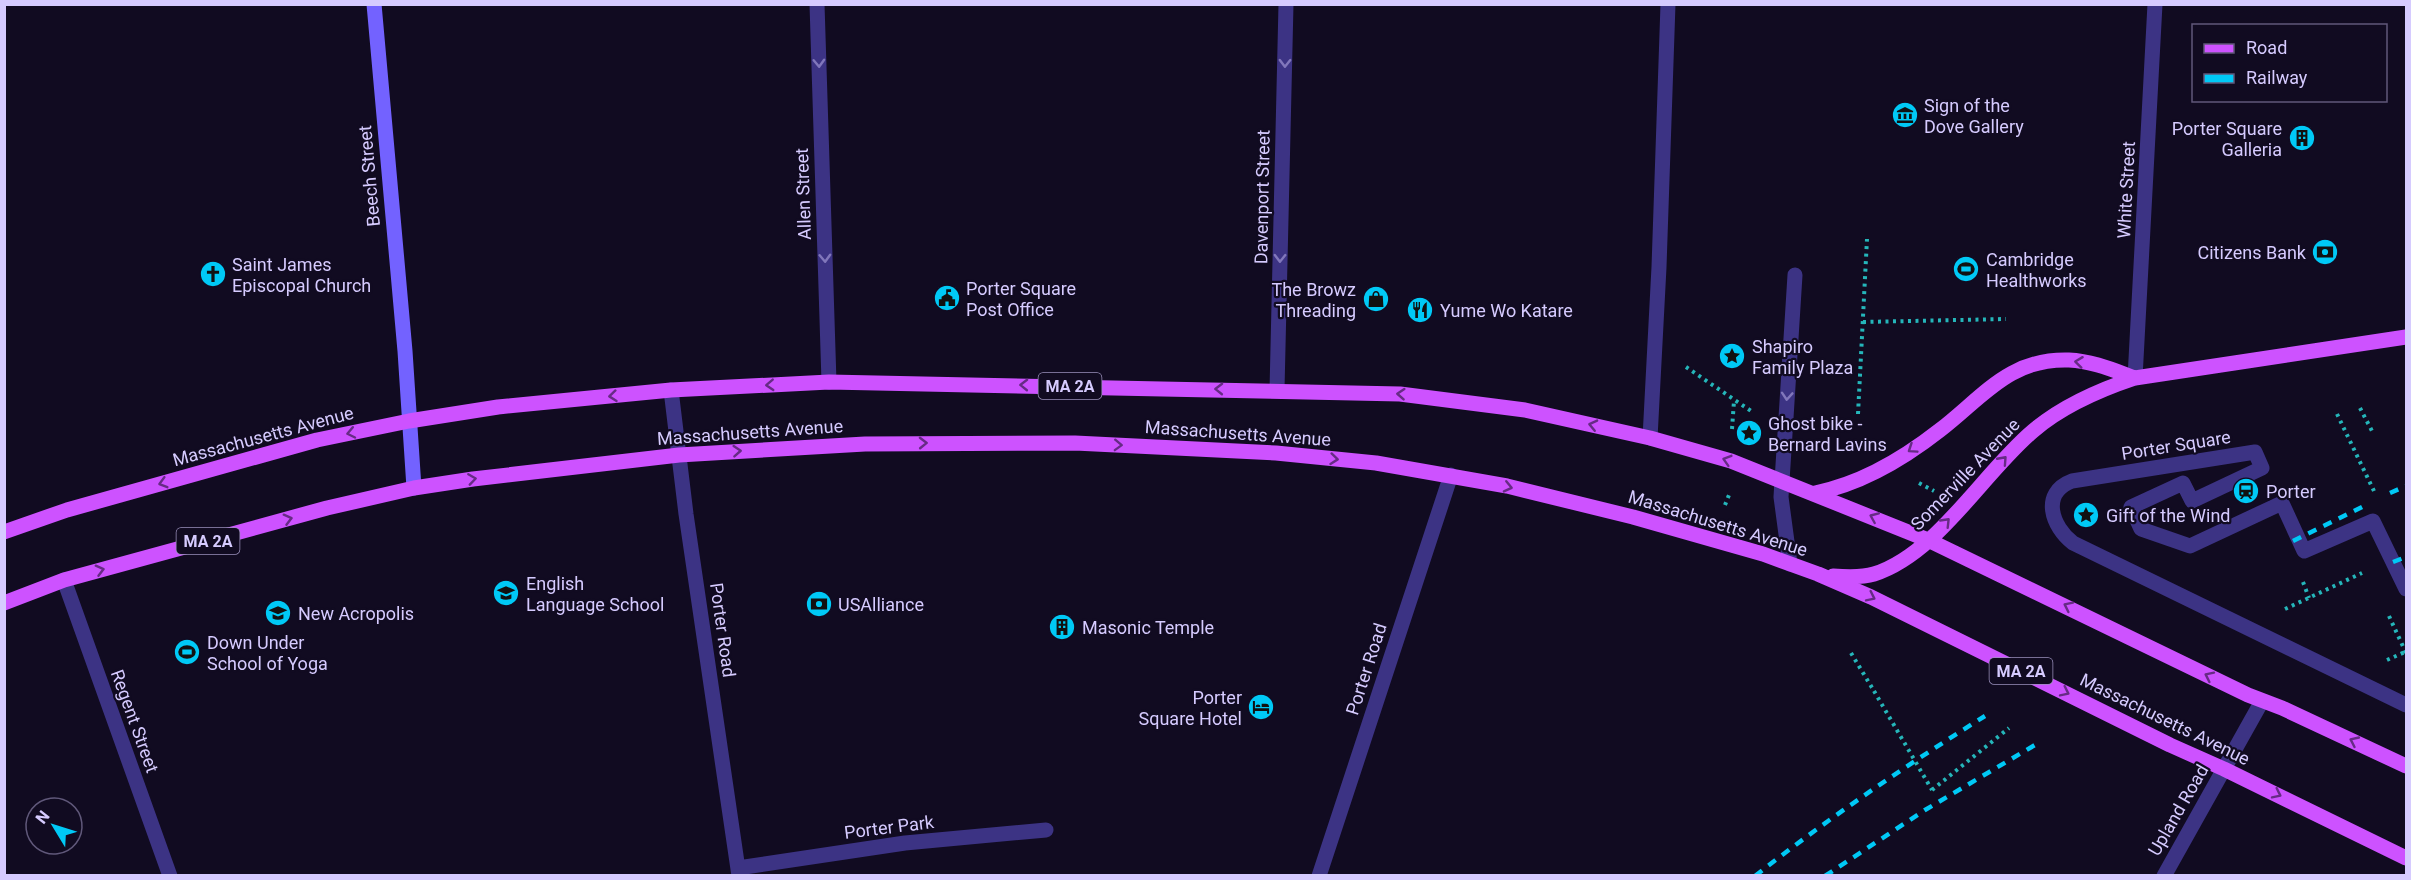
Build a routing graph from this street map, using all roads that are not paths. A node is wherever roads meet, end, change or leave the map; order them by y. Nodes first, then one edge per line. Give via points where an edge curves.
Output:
1 (374, 4) edge
2 (817, 4) edge
3 (1286, 4) edge
4 (1668, 4) edge
5 (2155, 4) edge
6 (1795, 275) dead end
7 (2406, 337) edge
8 (2135, 378) junction
9 (829, 382) junction
10 (671, 390) junction
11 (1277, 390) junction
12 (409, 421) junction
13 (1650, 438) junction
14 (679, 455) junction
15 (1451, 475) junction
16 (1782, 480) junction
17 (414, 489) junction
18 (1815, 493) junction
19 (4, 532) edge
20 (1928, 540) junction
21 (1790, 564) junction
22 (1818, 574) junction
23 (64, 580) junction
24 (2406, 589) edge
25 (4, 603) edge
26 (2262, 701) junction
27 (2406, 705) edge
28 (2406, 766) edge
29 (2224, 769) junction
30 (1046, 830) dead end
31 (2406, 858) edge
32 (739, 872) edge
33 (170, 876) edge
34 (1319, 876) edge
35 (2164, 876) edge

1 - 12 main road, Beech Street
2 -> 9 street, Allen Street
3 -> 11 street, Davenport Street
4 - 13 street
5 - 8 street, White Street
6 -> 16 street
7 - 8 main road, Somerville Avenue
8 -> 18 main road, Somerville Avenue via 2070,360 2023,368 1990,386 1939,432 1888,466 1859,480
20 -> 8 main road, Somerville Avenue via 2035,429 2083,399
9 -> 10 main road, Massachusetts Avenue / MA 2A
11 -> 9 main road, Massachusetts Avenue / MA 2A
10 -> 12 main road, Massachusetts Avenue / MA 2A via 469,410
10 - 14 street, Porter Road
13 -> 11 main road, Massachusetts Avenue / MA 2A via 1525,410 1440,397
12 - 17 main road, Beech Street
12 -> 19 main road, Massachusetts Avenue / MA 2A via 317,440 67,510
16 -> 13 main road, Massachusetts Avenue / MA 2A
14 -> 15 main road, Massachusetts Avenue / MA 2A via 865,444 1075,443 1276,453
17 -> 14 main road, Massachusetts Avenue / MA 2A via 473,478
14 - 32 street, Porter Road
15 -> 21 main road, Massachusetts Avenue / MA 2A via 1633,517
15 - 34 street, Porter Road
16 - 18 main road, Massachusetts Avenue / MA 2A
16 - 21 street via 1782,514
23 -> 17 main road, Massachusetts Avenue / MA 2A via 327,508
20 -> 18 main road, Massachusetts Avenue / MA 2A
20 - 22 main road, Somerville Avenue via 1902,561 1873,574
26 -> 20 main road, Massachusetts Avenue / MA 2A
21 - 22 main road, Massachusetts Avenue / MA 2A
22 -> 29 main road, Massachusetts Avenue / MA 2A
23 - 25 main road, Massachusetts Avenue / MA 2A
23 - 33 street, Regent Street
24 - 27 street, Porter Square via 2373,521 2304,551 2282,503 2190,546 2141,529 2131,507 2183,483 2192,501 2262,468 2255,452 2072,481 2061,486 2053,499 2054,520 2073,543
28 -> 26 main road, Massachusetts Avenue / MA 2A
26 - 29 street, Upland Road
29 -> 31 main road, Massachusetts Avenue / MA 2A
29 - 35 street, Upland Road
30 - 32 street, Porter Park via 905,843

